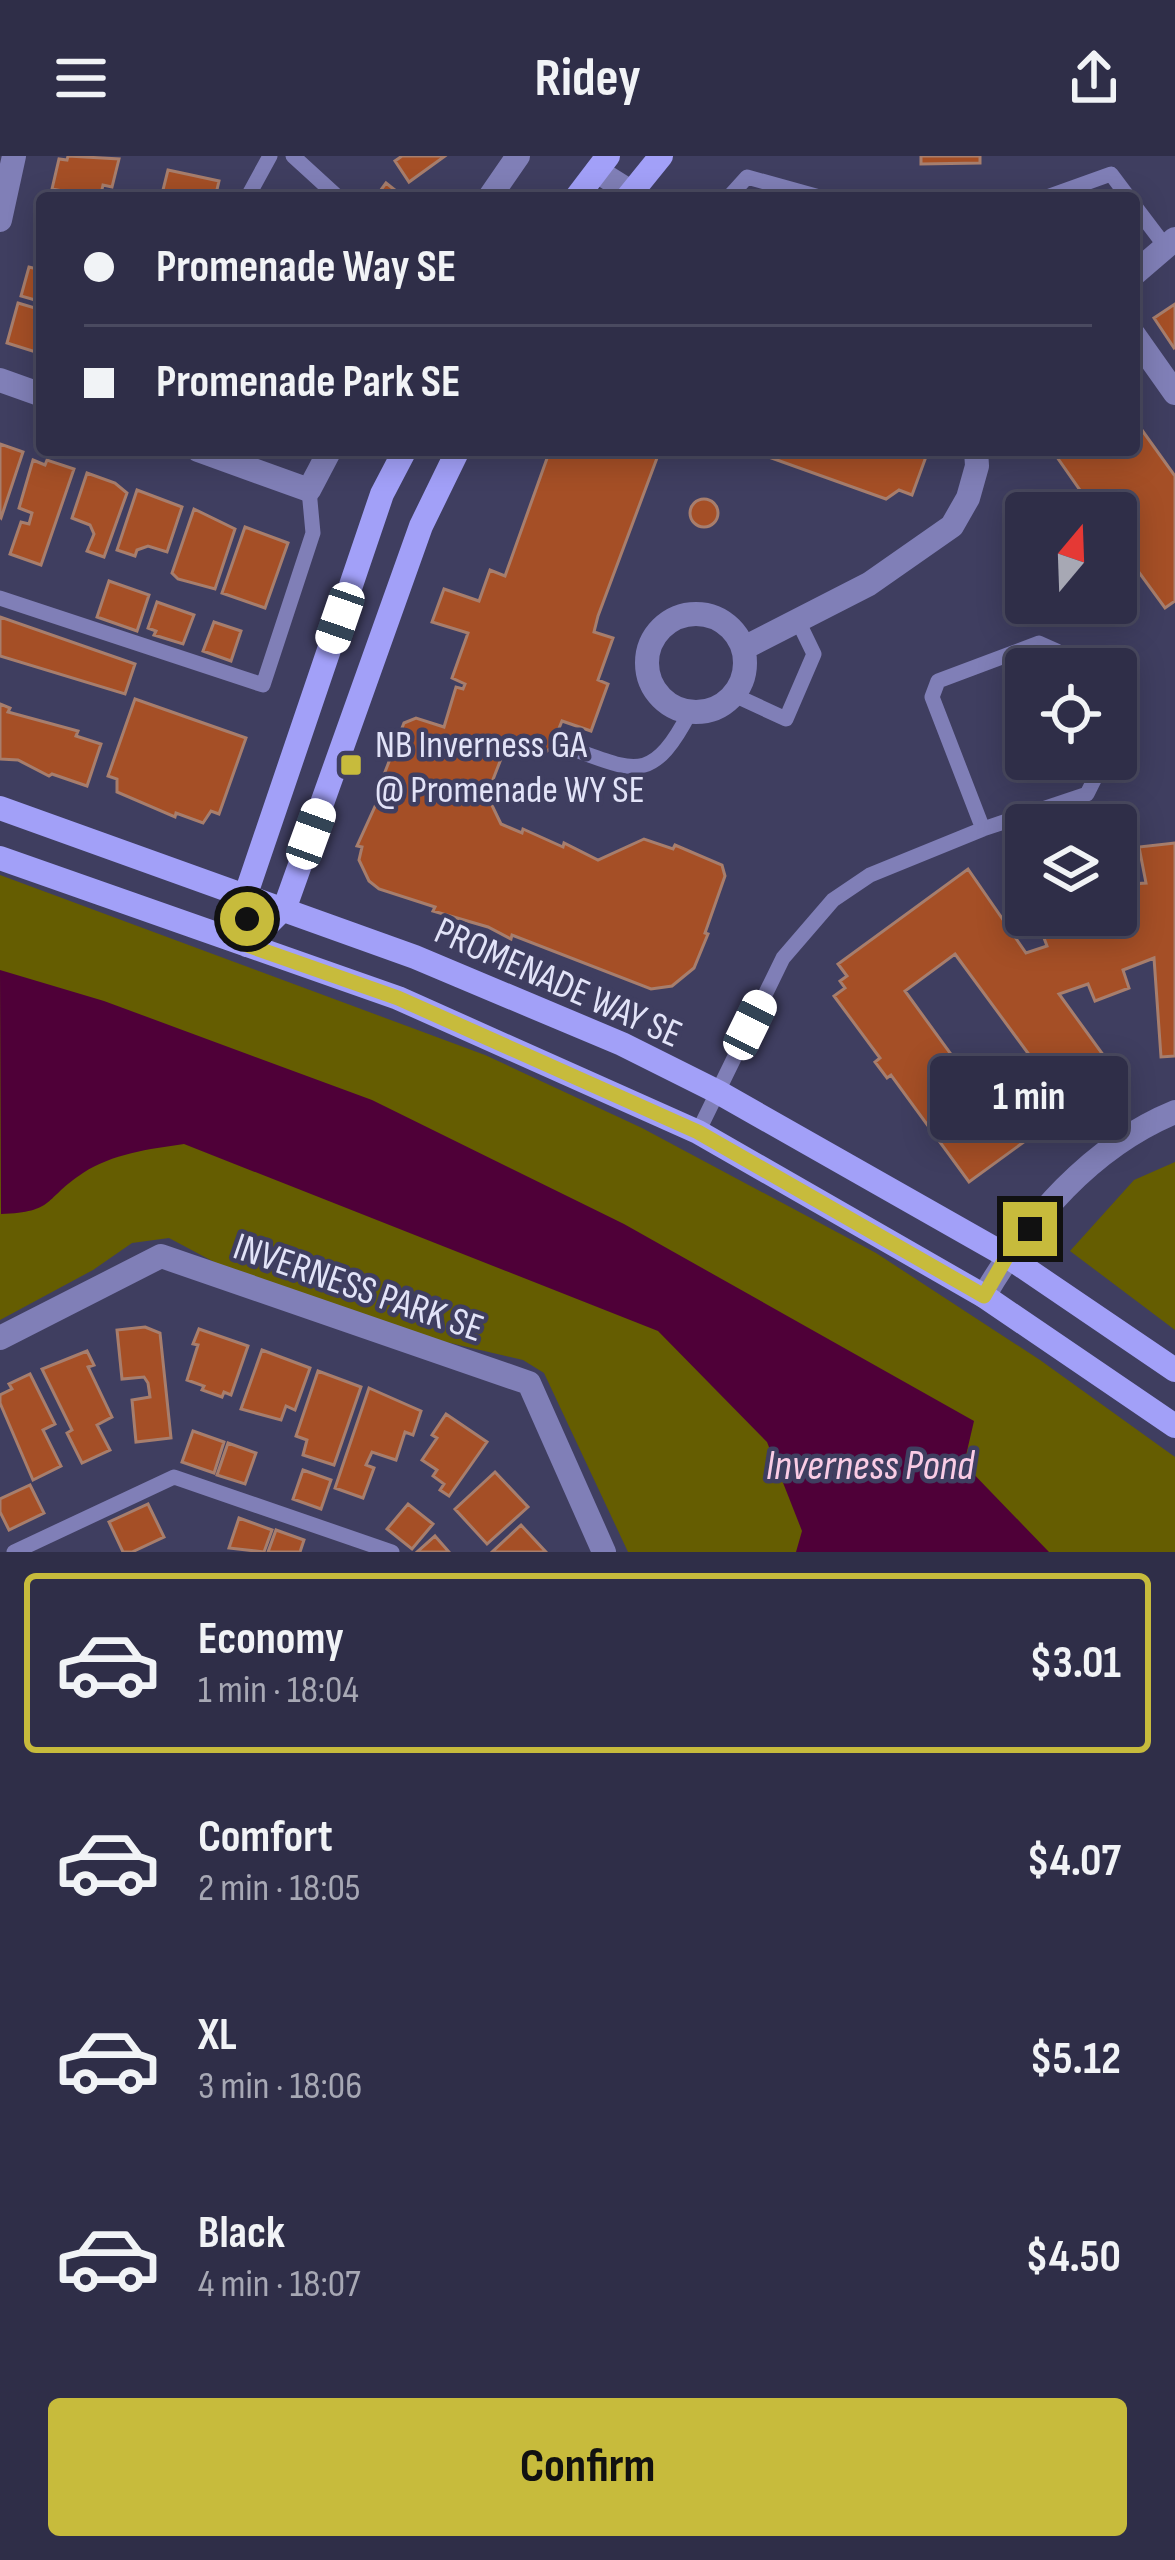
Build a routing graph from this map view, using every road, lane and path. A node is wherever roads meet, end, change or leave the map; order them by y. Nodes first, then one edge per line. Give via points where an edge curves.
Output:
1 (14, 156) edge
2 (270, 156) edge
3 (293, 156) edge
4 (518, 156) edge
5 (661, 156) edge
6 (603, 164) edge
7 (250, 192) edge
8 (332, 192) edge
9 (493, 192) edge
10 (581, 192) edge
11 (629, 192) edge
12 (636, 192) edge
13 (733, 192) edge
14 (801, 192) edge
15 (1061, 192) edge
16 (1124, 192) edge
17 (1140, 210) edge
18 (0, 220) edge
19 (1170, 242) edge
20 (1140, 269) edge
21 (1140, 343) edge
22 (0, 380) edge
23 (36, 393) edge
24 (1175, 393) edge
25 (215, 456) edge
26 (327, 456) edge
27 (402, 456) edge
28 (455, 456) edge
29 (976, 456) edge
30 (309, 490) junction
31 (0, 598) edge
32 (799, 623) junction
33 (744, 648) junction
34 (1005, 656) edge
35 (734, 695) junction
36 (690, 712) junction
37 (561, 745) dead end
38 (1094, 780) edge
39 (0, 808) edge
40 (983, 830) junction
41 (0, 858) edge
42 (246, 894) junction
43 (285, 907) junction
44 (247, 945) junction
45 (718, 1092) junction
46 (1175, 1112) edge
47 (698, 1132) junction
48 (1007, 1256) junction
49 (984, 1296) junction
50 (0, 1338) edge
51 (1175, 1370) edge
52 (1175, 1426) edge
53 (14, 1552) edge
54 (392, 1552) edge
55 (604, 1552) edge

1 - 18 street
2 - 7 lane
3 - 8 lane
4 - 9 street
5 - 12 street
6 - 10 street
6 - 11 street
13 - 14 lane via 747,177
15 - 16 lane via 1111,174
17 - 19 lane
19 - 20 street
21 - 24 street
22 - 23 street
25 - 30 street
26 - 30 street
27 - 42 street
28 - 43 street via 421,526
29 - 32 street via 968,498 952,526
30 - 31 lane via 314,533 262,685
32 - 33 street
32 - 35 lane via 814,654 786,719
33 - 35 street
33 - 36 street via 711,615 664,624 647,652 651,684
34 - 40 lane via 938,681 932,697
35 - 36 street
36 - 37 lane via 654,764 629,768
38 - 40 lane via 1087,794
39 - 42 street, PROMENADE WAY SE
40 - 45 lane via 870,875 832,900 783,958
41 - 44 street, PROMENADE WAY SE
42 - 43 street, PROMENADE WAY SE
42 - 44 street
43 - 44 street
43 - 45 street, PROMENADE WAY SE via 622,1044
44 - 47 street, PROMENADE WAY SE via 398,998
45 - 47 lane
45 - 48 street, PROMENADE WAY SE
46 - 48 street via 1085,1166
47 - 49 street, PROMENADE WAY SE
48 - 49 street
48 - 51 street, PROMENADE WAY SE
49 - 52 street, PROMENADE WAY SE
50 - 55 street, INVERNESS PARK SE via 161,1256 529,1383
53 - 54 lane via 174,1477

